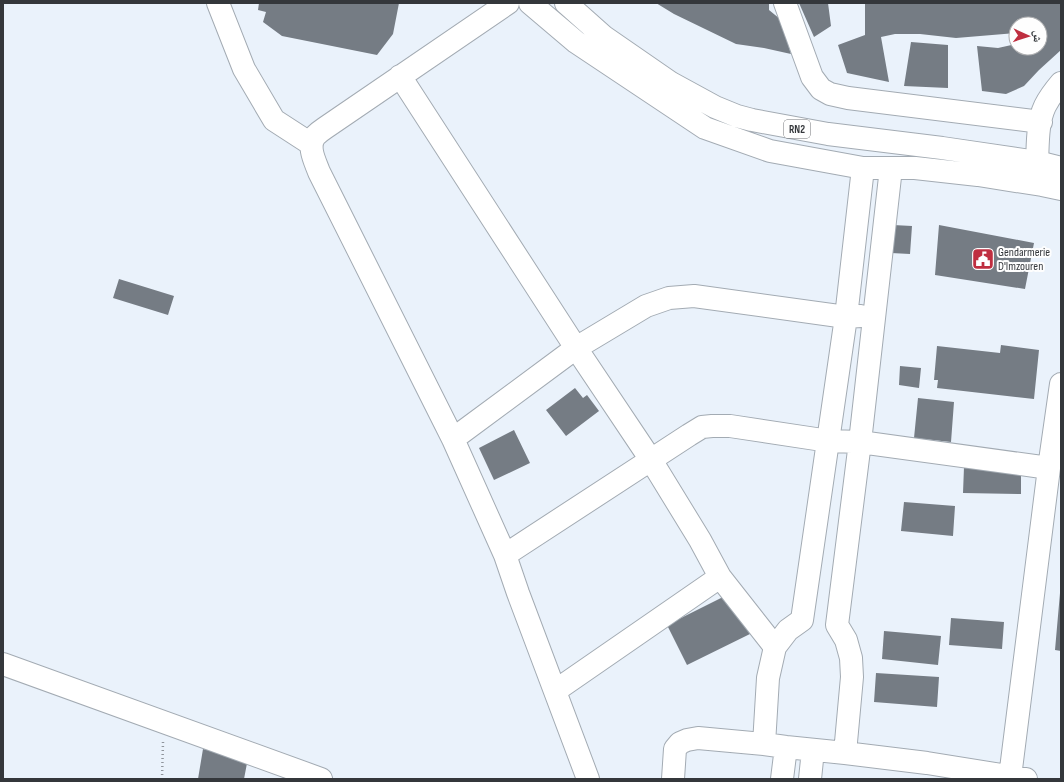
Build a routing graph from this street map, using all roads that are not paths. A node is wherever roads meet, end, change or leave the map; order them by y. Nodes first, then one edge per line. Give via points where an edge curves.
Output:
1 (218, 3) edge
2 (508, 3) edge
3 (530, 3) edge
4 (566, 3) edge
5 (785, 3) edge
6 (400, 76) junction
7 (1061, 83) edge
8 (1040, 122) junction
9 (311, 144) junction
10 (1037, 162) junction
11 (863, 168) junction
12 (891, 168) junction
13 (1061, 168) edge
14 (1061, 189) edge
15 (875, 316) junction
16 (846, 317) junction
17 (576, 348) junction
18 (1060, 393) edge
19 (453, 439) junction
20 (829, 441) junction
21 (860, 442) junction
22 (651, 460) junction
23 (1049, 468) junction
24 (505, 555) junction
25 (720, 576) junction
26 (802, 620) junction
27 (837, 625) junction
28 (775, 646) junction
29 (3, 664) edge
30 (555, 691) junction
31 (764, 744) junction
32 (786, 747) junction
33 (813, 750) junction
34 (845, 753) junction
35 (926, 771) edge
36 (1018, 778) edge
37 (321, 779) edge
38 (588, 779) edge
39 (673, 779) edge
40 (782, 779) edge
41 (810, 779) edge

1 - 9 main road via 244,69 274,120
2 - 6 main road
3 - 11 main road, RN2 via 576,42 705,128 770,151
4 - 10 main road, RN2 via 603,36 671,83 737,116 828,134
5 - 8 main road via 812,77 830,94
6 - 9 main road via 325,128 315,136
6 - 17 main road
7 - 8 main road via 1044,108
8 - 10 main road
9 - 19 main road via 319,172
10 - 13 main road, RN2
11 - 12 main road, RN2
11 - 16 main road
12 - 14 main road, RN2 via 978,175
12 - 15 main road
15 - 16 main road
15 - 21 main road
16 - 17 main road via 694,296 669,298 646,306
16 - 20 main road
17 - 19 main road
17 - 22 main road
18 - 23 main road
19 - 24 main road
20 - 21 main road
20 - 22 main road via 730,426 702,427
20 - 26 main road
21 - 23 main road
21 - 27 main road
22 - 24 main road
22 - 25 main road
23 - 36 main road
24 - 30 main road
25 - 28 main road
25 - 30 main road
26 - 27 main road
26 - 28 main road via 788,630
27 - 34 main road via 846,640 851,658 852,677
28 - 31 main road via 768,678
29 - 37 main road
30 - 38 main road
31 - 32 main road
31 - 39 main road via 698,738 687,740 675,749
32 - 33 main road
32 - 40 main road
33 - 34 main road
33 - 41 main road
34 - 35 main road
35 - 36 main road

